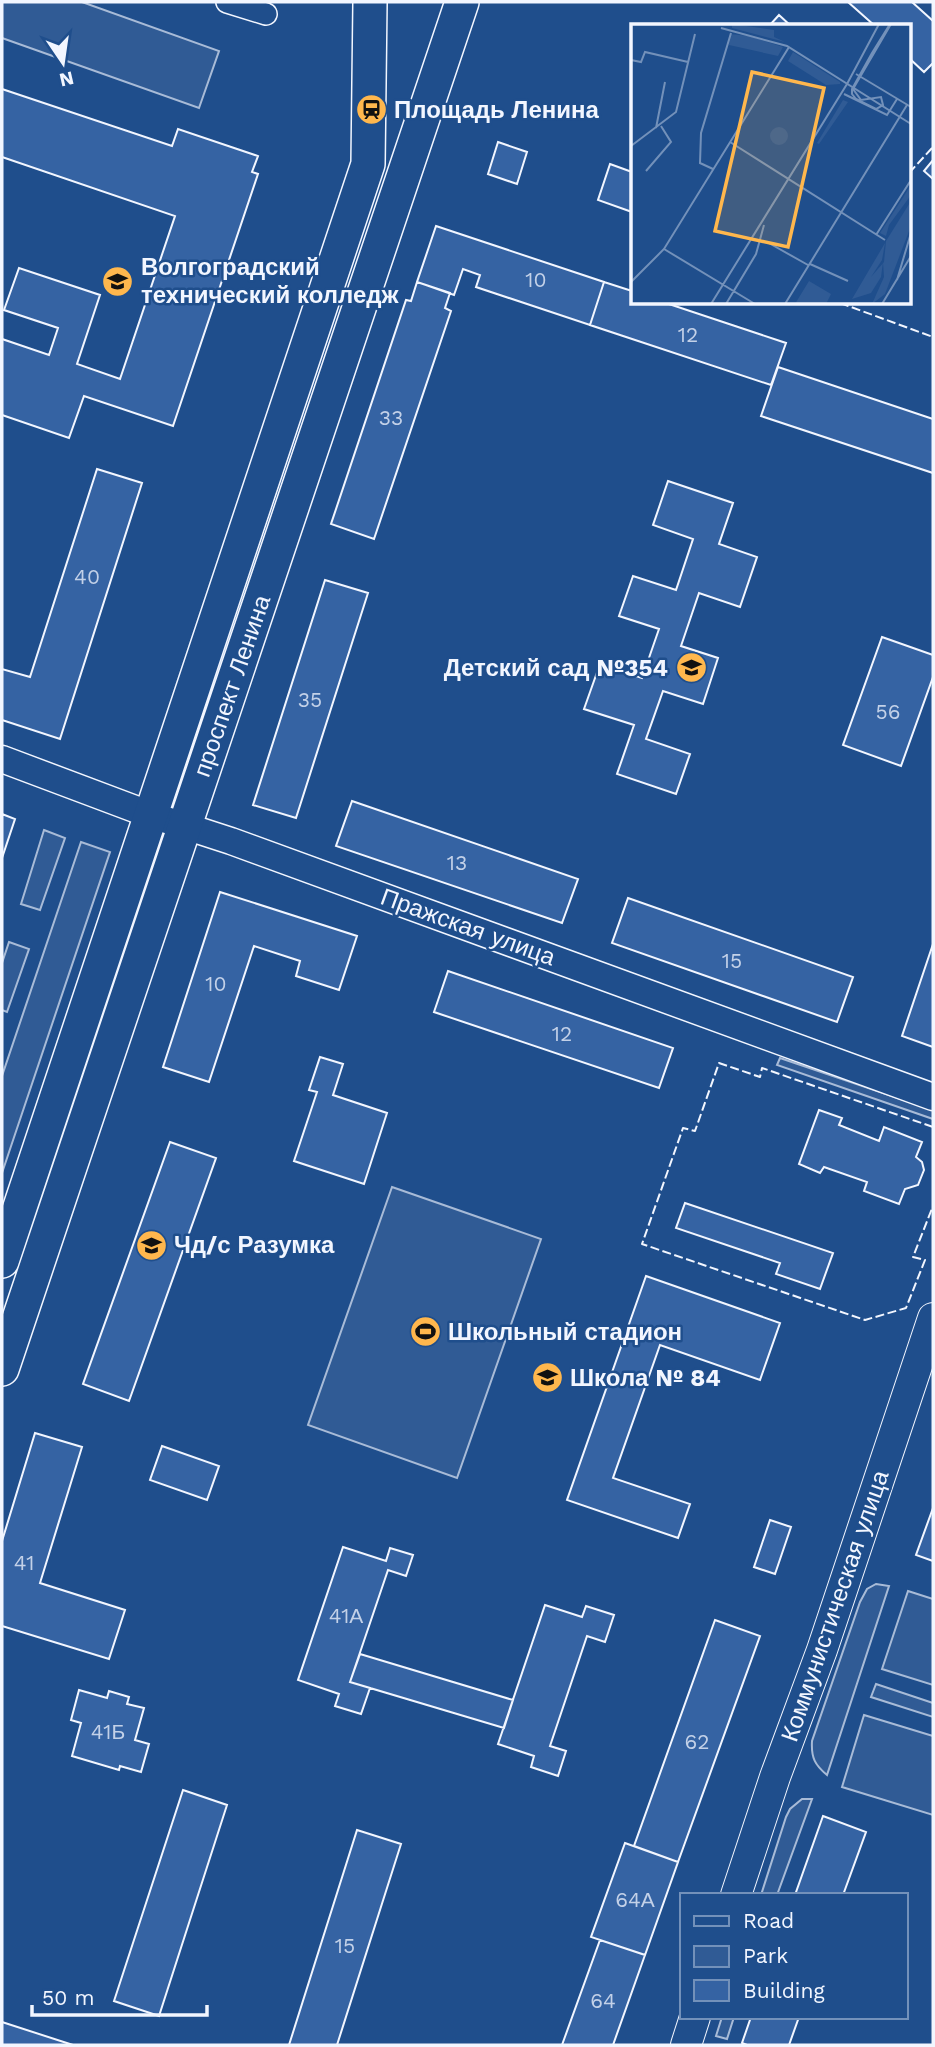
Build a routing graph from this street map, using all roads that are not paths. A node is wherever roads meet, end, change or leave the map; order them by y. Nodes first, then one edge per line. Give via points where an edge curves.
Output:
1 (227, 2) edge
2 (370, 2) edge
3 (461, 2) edge
4 (265, 14) dead end
5 (368, 163) junction
6 (405, 175) junction
7 (2, 759) edge
8 (151, 815) junction
9 (185, 825) junction
10 (933, 1097) edge
11 (2, 1261) edge
12 (933, 1318) edge
13 (2, 1369) edge
14 (737, 1893) edge
15 (694, 2019) edge
16 (686, 2045) edge

1 - 4 street
2 - 5 main road, проспект Ленина
3 - 6 main road, проспект Ленина
5 - 6 main road
5 - 8 main road, проспект Ленина
6 - 9 main road, проспект Ленина
7 - 8 street, Пражская улица
8 - 9 street, Пражская улица
8 - 11 main road, проспект Ленина
9 - 10 street, Пражская улица
9 - 13 main road, проспект Ленина
12 - 14 main road, Коммунистическая улица
15 - 16 main road

